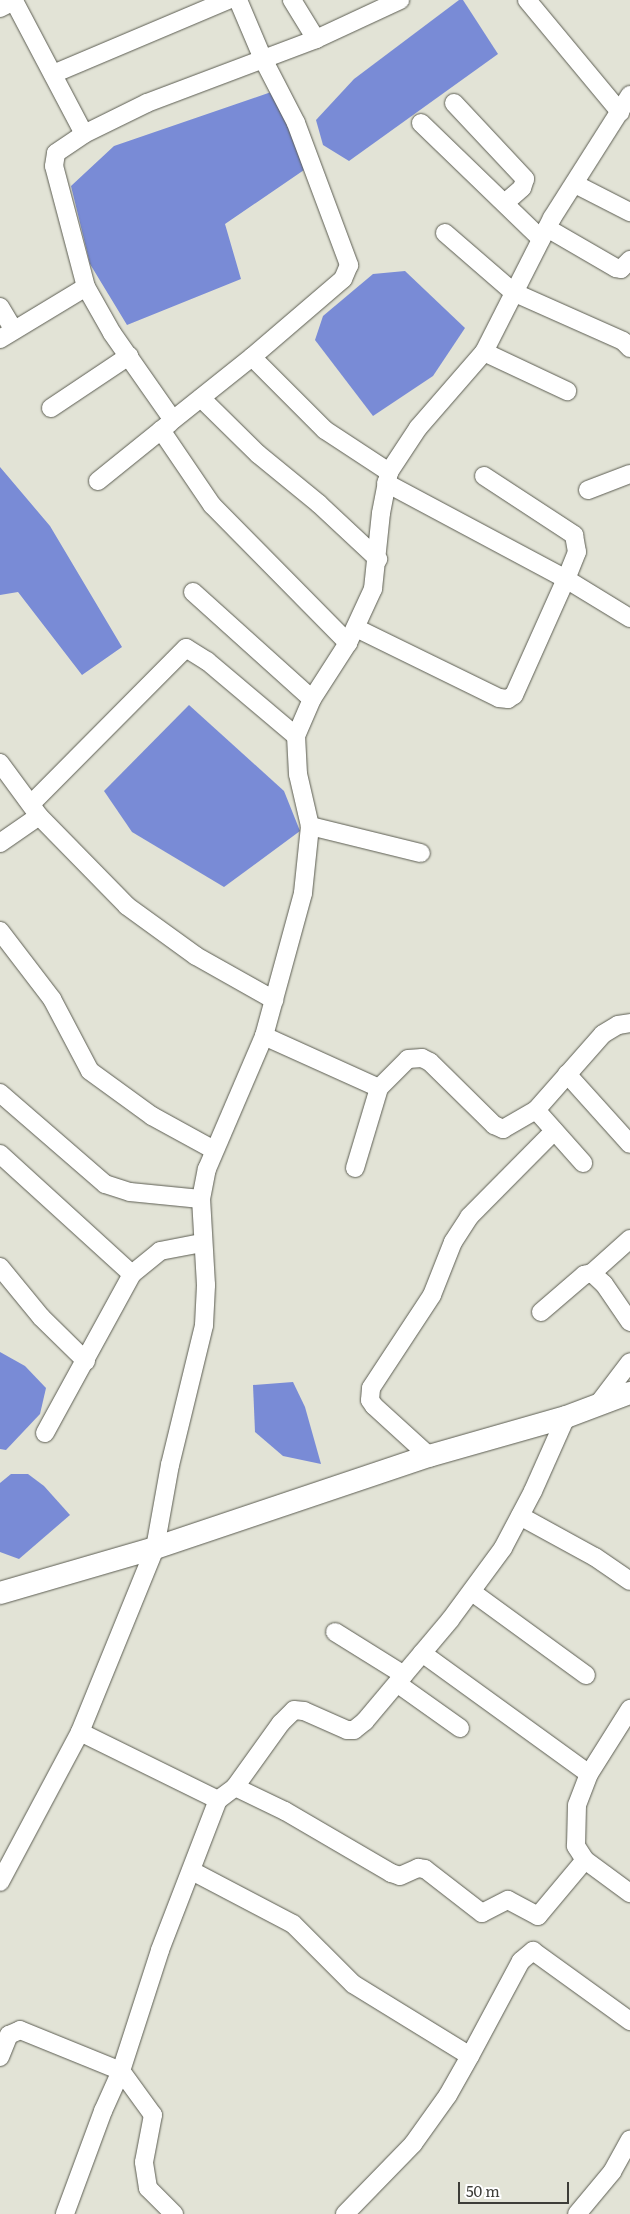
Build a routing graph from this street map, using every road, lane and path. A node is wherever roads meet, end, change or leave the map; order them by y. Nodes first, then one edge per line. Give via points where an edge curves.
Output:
1 (228, 0) edge
2 (238, 0) edge
3 (292, 0) edge
4 (400, 0) edge
5 (527, 0) edge
6 (10, 3) edge
7 (316, 39) junction
8 (263, 59) junction
9 (53, 74) junction
10 (630, 94) edge
11 (454, 103) dead end
12 (620, 112) junction
13 (421, 122) dead end
14 (84, 134) junction
15 (574, 184) junction
16 (505, 203) junction
17 (630, 212) edge
18 (446, 233) dead end
19 (544, 234) junction
20 (630, 260) edge
21 (86, 287) junction
22 (513, 292) junction
23 (0, 307) edge
24 (7, 334) edge
25 (630, 348) edge
26 (484, 352) junction
27 (129, 356) junction
28 (252, 357) junction
29 (567, 391) dead end
30 (201, 398) junction
31 (51, 408) dead end
32 (167, 425) junction
33 (630, 474) edge
34 (484, 476) dead end
35 (387, 478) junction
36 (98, 480) dead end
37 (588, 490) dead end
38 (378, 559) junction
39 (566, 579) junction
40 (192, 592) dead end
41 (630, 618) edge
42 (352, 636) junction
43 (312, 700) junction
44 (296, 736) junction
45 (0, 763) edge
46 (35, 810) junction
47 (310, 826) junction
48 (0, 843) edge
49 (421, 853) dead end
50 (0, 931) edge
51 (274, 1000) junction
52 (630, 1023) edge
53 (264, 1036) junction
54 (567, 1074) junction
55 (379, 1088) junction
56 (0, 1093) edge
57 (536, 1110) junction
58 (554, 1131) junction
59 (630, 1144) edge
60 (214, 1150) junction
61 (0, 1154) edge
62 (583, 1163) dead end
63 (355, 1168) dead end
64 (201, 1199) junction
65 (630, 1239) edge
66 (202, 1243) junction
67 (0, 1267) edge
68 (592, 1273) junction
69 (132, 1274) junction
70 (541, 1312) dead end
71 (630, 1322) edge
72 (86, 1361) junction
73 (630, 1362) edge
74 (630, 1393) edge
75 (599, 1403) junction
76 (566, 1417) junction
77 (45, 1433) dead end
78 (429, 1456) junction
79 (520, 1516) junction
80 (155, 1548) junction
81 (630, 1581) edge
82 (472, 1592) junction
83 (0, 1593) edge
84 (335, 1632) dead end
85 (422, 1653) junction
86 (586, 1675) dead end
87 (401, 1679) junction
88 (630, 1709) edge
89 (460, 1728) dead end
90 (80, 1732) junction
91 (589, 1774) junction
92 (235, 1786) junction
93 (218, 1800) junction
94 (585, 1860) junction
95 (192, 1871) junction
96 (0, 1882) edge
97 (630, 1893) edge
98 (630, 2021) edge
99 (470, 2056) junction
100 (0, 2057) edge
101 (122, 2071) junction
102 (630, 2140) edge
103 (348, 2213) edge
104 (64, 2214) edge
105 (174, 2214) edge
106 (577, 2214) edge

1 - 9 street
2 - 8 street
3 - 7 street
4 - 7 street
5 - 12 street
6 - 9 street
7 - 8 street
8 - 14 street via 147,103
8 - 28 street via 296,123 348,265 343,279
9 - 14 street
10 - 12 street
11 - 16 street via 525,179 522,188
12 - 15 street
13 - 16 street
14 - 21 street via 56,152 54,166
15 - 17 street
15 - 19 street
16 - 19 street
18 - 22 street
19 - 20 street via 616,268 622,269
19 - 22 street
21 - 24 street
21 - 27 street
22 - 25 street via 622,341
22 - 26 street
23 - 24 street
26 - 29 street
26 - 35 street via 418,428
27 - 31 street
27 - 32 street
28 - 30 street
28 - 35 street via 325,430
30 - 32 street
30 - 38 street via 258,454 319,504
32 - 36 street
32 - 42 street via 212,506
33 - 37 street
34 - 39 street via 574,535 577,552
35 - 38 street
35 - 39 street
38 - 42 street via 373,589
39 - 41 street
39 - 42 street via 514,695 508,699
40 - 43 street
42 - 43 street
43 - 44 street
44 - 46 street via 197,653 186,648
44 - 47 street via 298,774
45 - 46 street
46 - 48 street
46 - 51 street via 127,906 196,956
47 - 49 street
47 - 51 street via 303,893
50 - 60 street via 52,999 90,1071 152,1116
51 - 53 street
52 - 54 street via 618,1025 603,1034
53 - 55 street
53 - 60 street
54 - 57 street
54 - 59 street
55 - 57 street via 414,1057 430,1062 494,1125 503,1129
55 - 63 street
56 - 64 street via 105,1184 130,1192
57 - 58 street
58 - 62 street
58 - 78 street via 468,1217 453,1242 432,1295 371,1388 370,1400 374,1406
60 - 64 street
61 - 69 street
64 - 66 street
65 - 68 street
66 - 69 street via 160,1251
66 - 80 street via 206,1285 204,1324 170,1465
67 - 72 street via 42,1317
68 - 70 street via 584,1275
68 - 71 street via 604,1284
69 - 72 street
72 - 77 street
73 - 75 street
74 - 75 main road
75 - 76 main road
76 - 78 main road
76 - 79 street
78 - 80 main road
79 - 81 street via 596,1557
79 - 82 street via 503,1548
80 - 83 main road
80 - 90 street
82 - 85 street
82 - 86 street
84 - 87 street
85 - 87 street
85 - 91 street
87 - 89 street
87 - 92 street via 354,1730 294,1710
88 - 91 street
90 - 93 street
90 - 96 street
91 - 94 street via 575,1819 576,1846
92 - 93 street
92 - 94 street via 285,1811 391,1874 400,1876 418,1868 425,1869 482,1913 508,1900 538,1916
93 - 95 street
94 - 97 street
95 - 99 street via 293,1924 353,1984
95 - 101 street via 160,1950
98 - 99 street via 533,1951 521,1961
99 - 103 street via 448,2096 413,2144
100 - 101 street via 9,2035 20,2030
101 - 104 street via 103,2111
101 - 105 street via 153,2115 144,2162 148,2188
102 - 106 street via 612,2172

